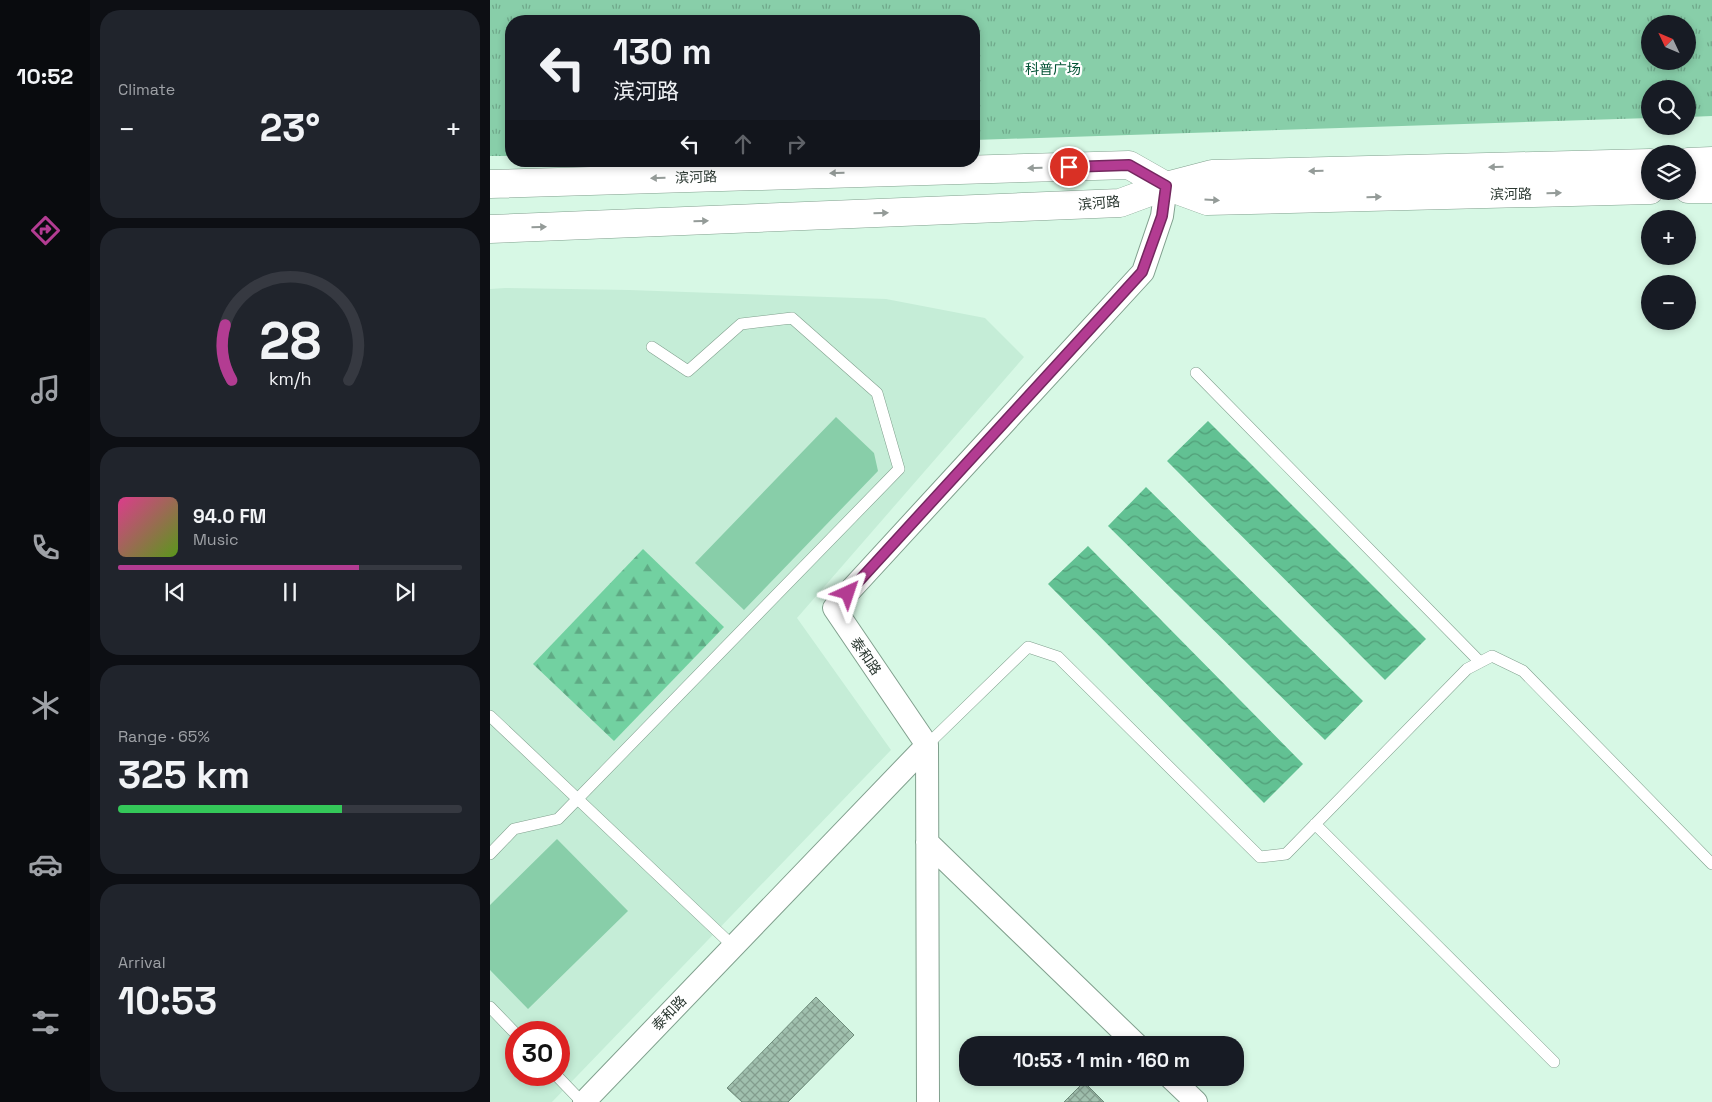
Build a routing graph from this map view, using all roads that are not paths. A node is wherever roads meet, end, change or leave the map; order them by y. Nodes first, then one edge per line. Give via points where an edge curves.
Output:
1 (1712, 161) edge
2 (1696, 162) edge
3 (1641, 163) edge
4 (490, 184) edge
5 (1166, 186) junction
6 (1696, 189) edge
7 (1712, 189) edge
8 (1641, 190) edge
9 (490, 230) edge
10 (652, 347) dead end
11 (1196, 373) dead end
12 (1480, 662) junction
13 (490, 716) edge
14 (927, 745) junction
15 (576, 799) junction
16 (1315, 824) junction
17 (927, 842) junction
18 (490, 854) edge
19 (1712, 864) edge
20 (733, 946) junction
21 (490, 1007) edge
22 (505, 1023) edge
23 (1128, 1036) edge
24 (1554, 1062) dead end
25 (567, 1086) edge
26 (1179, 1086) edge
27 (583, 1102) edge
28 (928, 1102) edge
29 (1196, 1102) edge

1 - 2 main road
3 -> 5 main road, 滨河路 via 1212,174
5 -> 4 main road, 滨河路 via 1129,165
5 -> 8 main road, 滨河路 via 1207,201
9 -> 5 main road, 滨河路 via 1120,203
5 - 14 street, 泰和路 via 1162,216 1142,272 834,608
6 - 7 main road
10 - 15 lane via 688,371 741,324 792,318 877,393 899,469
11 - 12 lane
12 - 16 lane via 1467,669
12 - 19 lane via 1492,656 1523,671
13 - 15 lane
14 - 16 lane via 1028,647 1058,657 1260,857 1286,854
14 - 17 street
14 - 20 street, 泰和路
15 - 18 lane via 558,819 514,829
15 - 20 lane
16 - 24 lane
17 - 23 street
17 - 28 street
20 - 27 street, 泰和路
21 - 22 lane
25 - 27 lane
26 - 29 street

